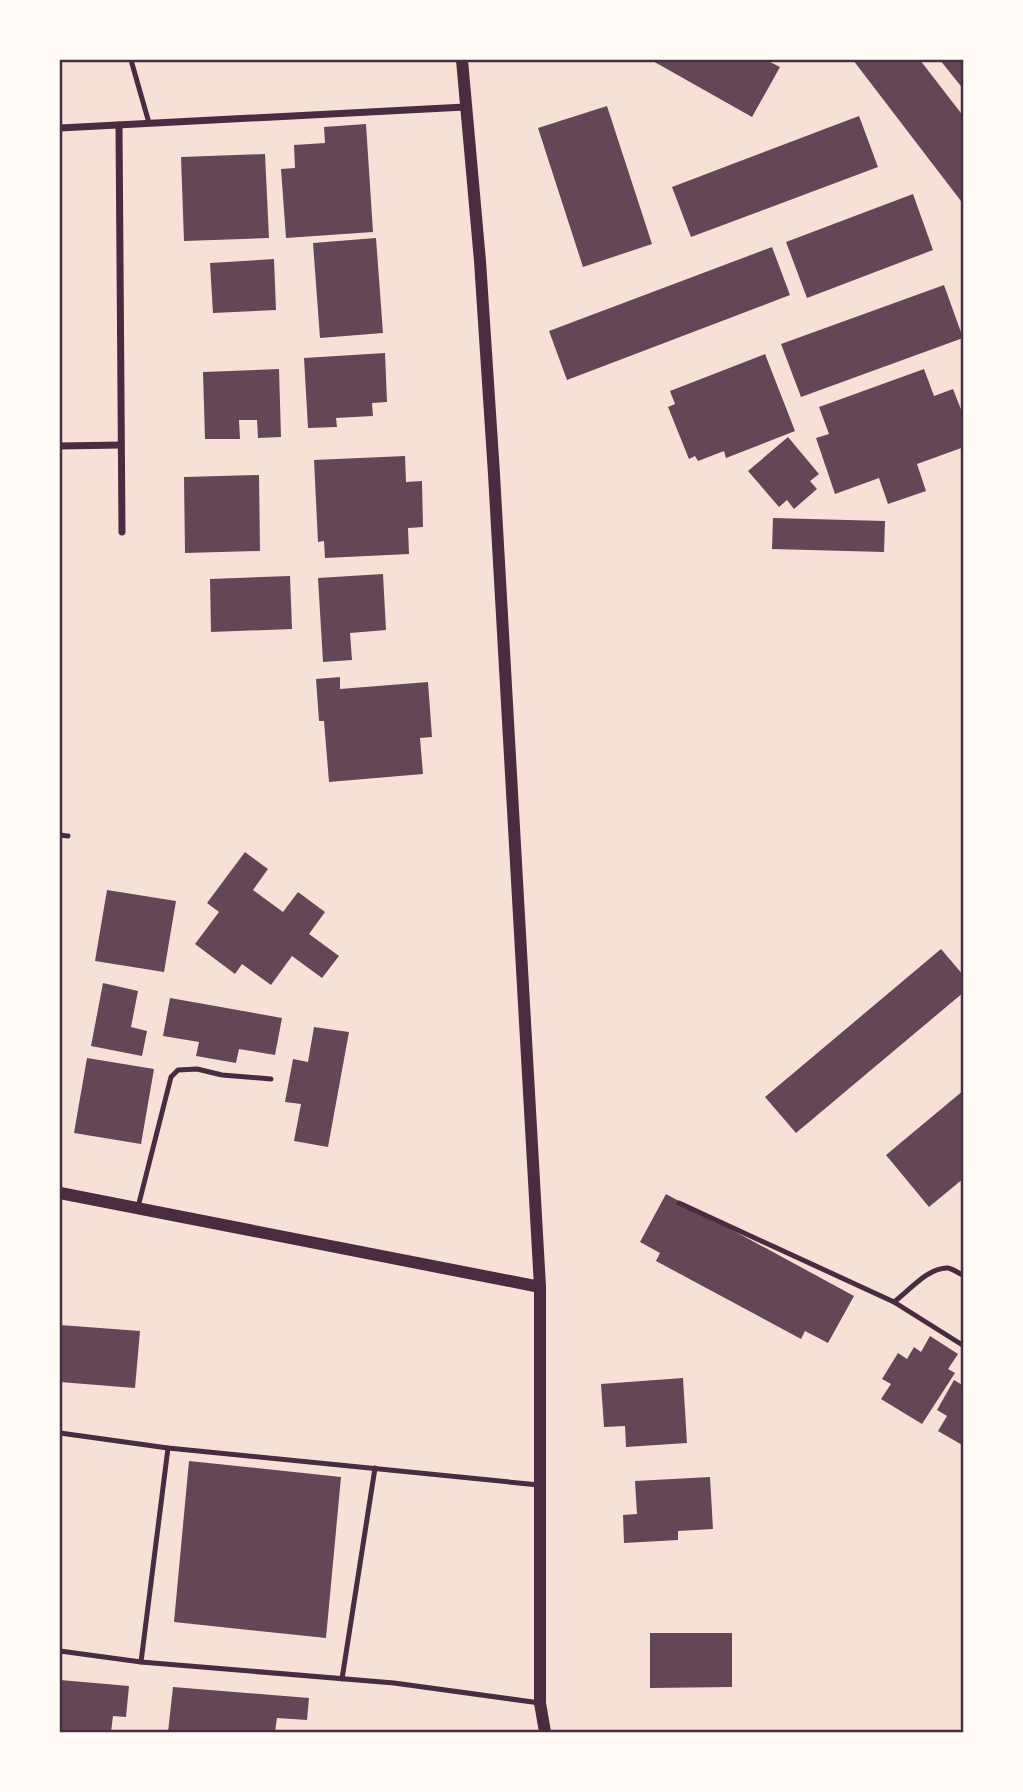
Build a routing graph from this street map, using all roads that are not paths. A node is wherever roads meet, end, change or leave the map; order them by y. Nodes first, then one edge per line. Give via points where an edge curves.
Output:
1 (131, 60) edge
2 (462, 60) edge
3 (465, 107) junction
4 (149, 123) junction
5 (119, 125) junction
6 (60, 128) edge
7 (121, 445) junction
8 (60, 446) edge
9 (122, 532) dead end
10 (60, 835) edge
11 (68, 836) dead end
12 (271, 1079) dead end
13 (60, 1193) edge
14 (678, 1203) dead end
15 (137, 1210) junction
16 (964, 1276) edge
17 (540, 1287) junction
18 (894, 1302) junction
19 (964, 1346) edge
20 (60, 1433) edge
21 (169, 1448) junction
22 (375, 1468) junction
23 (540, 1485) junction
24 (60, 1651) edge
25 (141, 1662) junction
26 (342, 1679) junction
27 (540, 1703) junction
28 (545, 1732) edge

1 - 4 lane
2 - 3 street
3 - 4 street
3 - 17 street via 494,474
4 - 5 street
5 - 6 street
5 - 7 street
7 - 8 street
7 - 9 street
10 - 11 lane
12 - 15 lane via 198,1069 178,1070 170,1077
13 - 15 street
14 - 18 lane
15 - 17 street
16 - 18 lane via 950,1268 937,1270
17 - 23 street
18 - 19 lane
20 - 21 lane
21 - 22 lane
21 - 25 lane
22 - 23 lane
22 - 26 lane
23 - 27 street
24 - 25 lane
25 - 26 lane
26 - 27 lane
27 - 28 street

